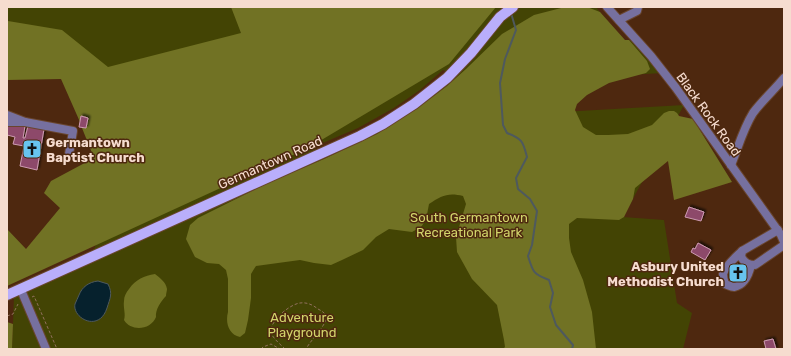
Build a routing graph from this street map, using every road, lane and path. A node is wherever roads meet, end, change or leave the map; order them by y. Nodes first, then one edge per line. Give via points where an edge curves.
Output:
1 (513, 7) edge
2 (607, 7) edge
3 (638, 7) edge
4 (619, 20) junction
5 (784, 78) edge
6 (7, 116) edge
7 (7, 122) edge
8 (25, 122) junction
9 (69, 154) dead end
10 (731, 165) junction
11 (778, 230) junction
12 (784, 242) edge
13 (784, 245) edge
14 (742, 252) junction
15 (751, 265) junction
16 (20, 290) junction
17 (7, 295) edge
18 (34, 296) dead end
19 (18, 304) dead end
20 (8, 316) edge
21 (46, 349) edge
22 (56, 349) edge
23 (261, 349) edge
24 (280, 349) edge
25 (285, 349) edge
26 (306, 349) edge

1 - 16 main road, Germantown Road via 500,17 447,78 383,124
2 - 4 street, Black Rock Road
3 - 4 street via 637,11
4 - 10 street, Black Rock Road via 676,88
5 - 10 street via 759,106 745,128
6 - 8 street
7 - 8 street
8 - 9 street via 73,131
10 - 11 street, Black Rock Road
11 - 12 street, Black Rock Road
11 - 14 street
13 - 15 street via 755,265
14 - 15 street via 741,257
14 - 15 street via 723,274 725,284 733,287 741,284 748,275
16 - 17 main road, Germantown Road
16 - 21 street
18 - 22 path
19 - 20 path via 13,314
23 - 24 path via 271,344
25 - 26 path via 272,335 273,323 291,306 301,302 310,304 327,317

